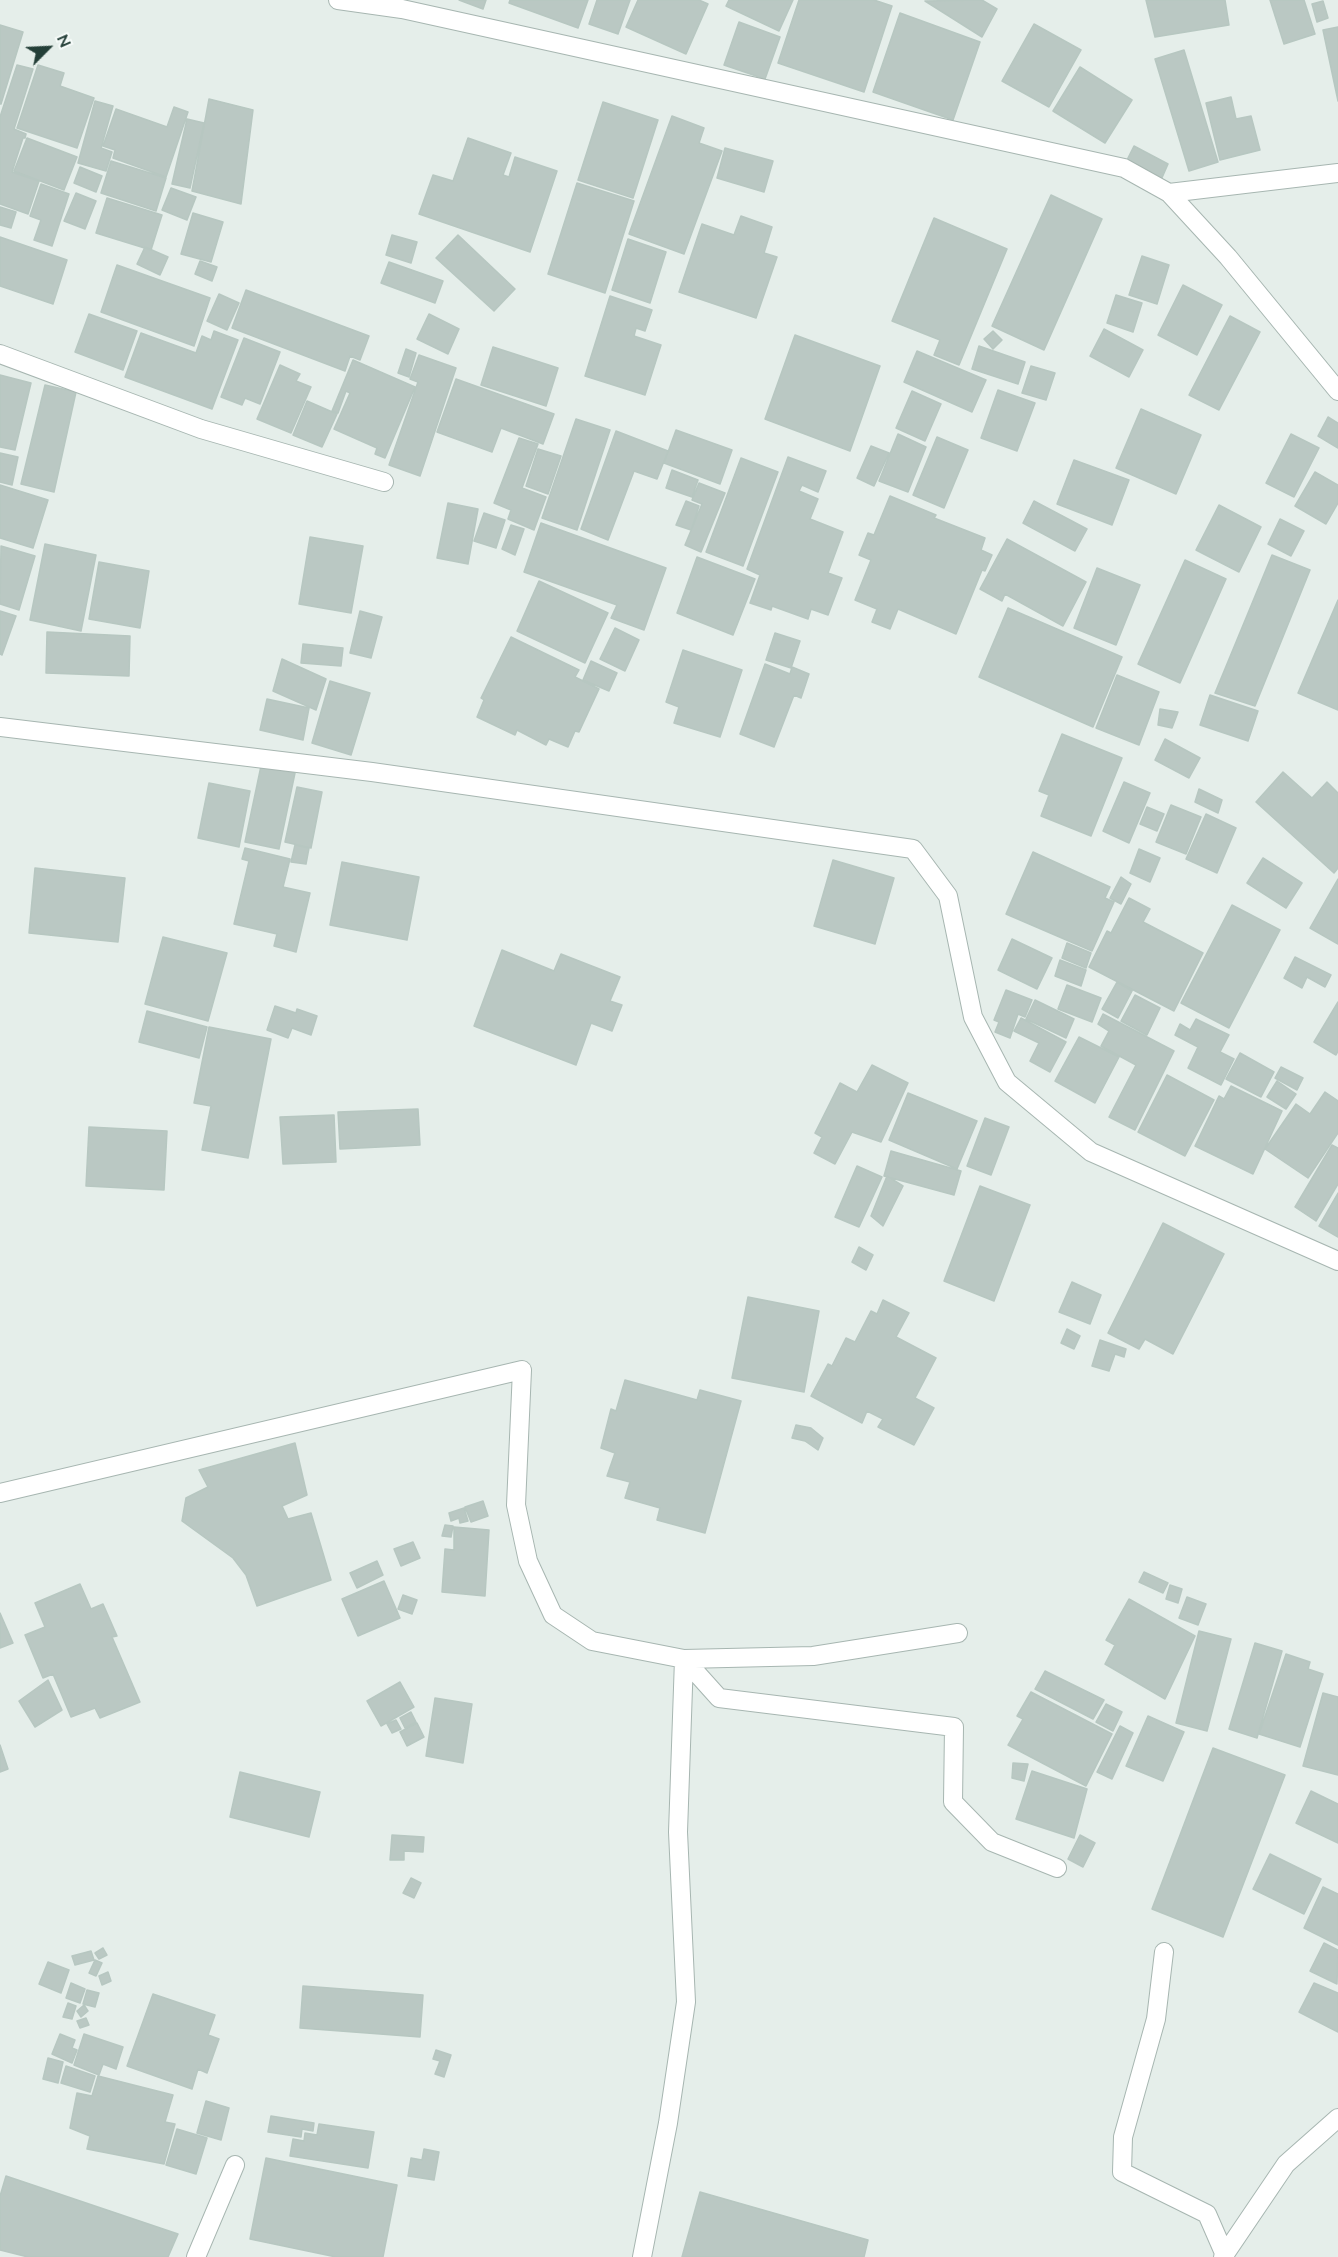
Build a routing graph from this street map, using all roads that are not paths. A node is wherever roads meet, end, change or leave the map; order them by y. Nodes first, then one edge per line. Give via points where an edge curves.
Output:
1 (338, 0) edge
2 (1338, 173) edge
3 (1169, 194) junction
4 (0, 354) edge
5 (1338, 391) edge
6 (384, 483) dead end
7 (0, 727) edge
8 (1338, 1261) edge
9 (0, 1493) edge
10 (958, 1633) dead end
11 (684, 1659) junction
12 (1057, 1869) dead end
13 (1164, 1952) dead end
14 (1338, 2118) edge
15 (235, 2165) dead end
16 (1224, 2255) edge
17 (196, 2257) edge
18 (642, 2257) edge

1 - 3 street via 402,9 1124,168
2 - 3 street
3 - 5 street via 1228,257
4 - 6 street via 201,429
7 - 8 street via 372,772 913,849 948,896 973,1017 1007,1082 1091,1152
9 - 11 street via 522,1370 516,1505 528,1561 553,1615 592,1641
10 - 11 street via 813,1656
11 - 12 street via 719,1698 954,1727 953,1802 992,1842
11 - 18 street via 678,1832 686,2002
13 - 16 street via 1156,2019 1123,2137 1122,2172 1207,2214
14 - 16 street via 1286,2164
15 - 17 street

